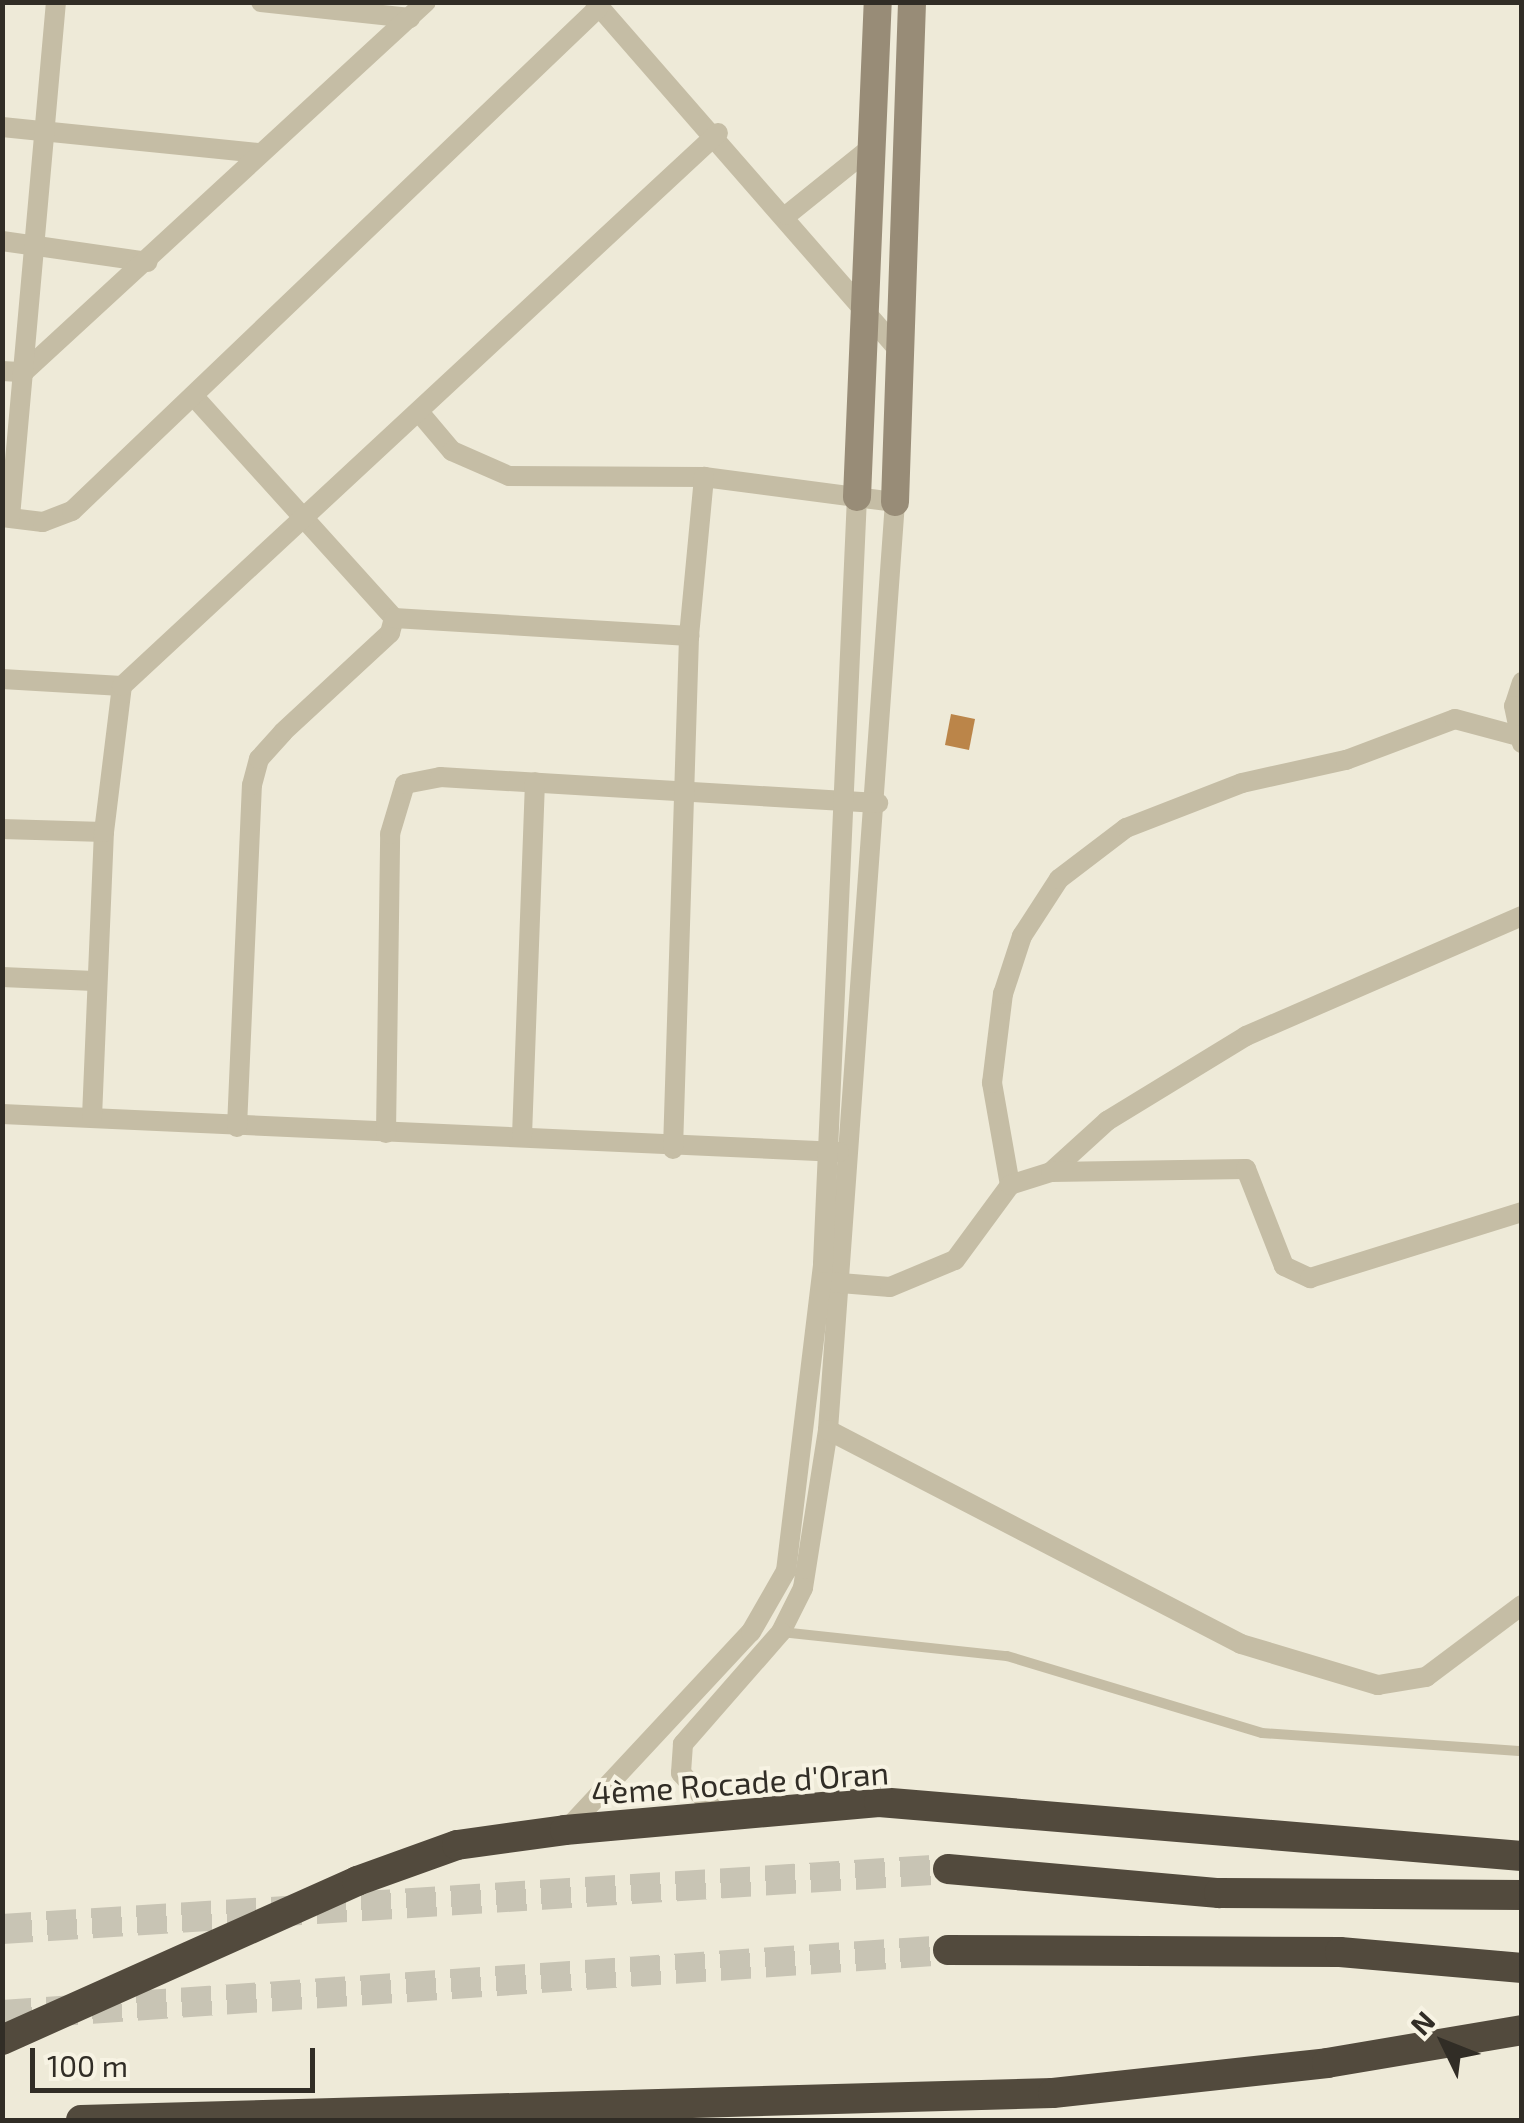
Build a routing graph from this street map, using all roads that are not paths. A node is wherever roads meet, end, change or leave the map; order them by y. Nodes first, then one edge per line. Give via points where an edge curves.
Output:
1 (56, 2) edge
2 (261, 2) edge
3 (426, 2) edge
4 (878, 2) edge
5 (912, 2) edge
6 (597, 5) edge
7 (410, 18) junction
8 (2, 127) edge
9 (43, 130) junction
10 (718, 134) junction
11 (874, 145) junction
12 (258, 153) junction
13 (787, 215) junction
14 (2, 240) edge
15 (32, 243) junction
16 (147, 262) junction
17 (871, 318) junction
18 (900, 352) junction
19 (2, 371) edge
20 (24, 372) junction
21 (197, 400) junction
22 (419, 412) junction
23 (704, 477) junction
24 (856, 497) junction
25 (895, 502) junction
26 (308, 513) junction
27 (6, 517) edge
28 (394, 618) junction
29 (689, 636) junction
30 (2, 678) edge
31 (1522, 682) edge
32 (122, 686) junction
33 (1520, 739) edge
34 (535, 782) junction
35 (689, 793) junction
36 (844, 798) junction
37 (878, 803) junction
38 (2, 829) edge
39 (104, 832) junction
40 (1522, 916) edge
41 (2, 978) edge
42 (94, 982) junction
43 (2, 1114) edge
44 (92, 1117) junction
45 (237, 1128) junction
46 (386, 1133) junction
47 (522, 1136) junction
48 (673, 1149) junction
49 (838, 1152) junction
50 (1050, 1172) junction
51 (1010, 1185) junction
52 (1522, 1212) edge
53 (831, 1283) junction
54 (828, 1430) junction
55 (1522, 1605) edge
56 (751, 1632) junction
57 (776, 1638) junction
58 (1522, 1751) edge
59 (718, 1814) junction
60 (565, 1830) junction
61 (1522, 1856) edge
62 (948, 1870) tunnel mouth
63 (1522, 1895) edge
64 (948, 1950) tunnel mouth
65 (1522, 1968) edge
66 (1522, 2030) edge
67 (2, 2040) edge
68 (609, 2112) edge
69 (656, 2112) edge
70 (81, 2120) edge

1 - 9 street
2 - 7 street
3 - 7 street
4 - 11 main road
5 - 18 main road
6 - 10 street
6 - 21 street
7 - 12 street
8 - 9 street
9 - 12 street
9 - 15 street
10 - 13 street
10 - 22 street
11 - 13 street
11 - 17 main road
12 - 16 street
13 - 17 street
14 - 15 street
15 - 16 street
15 - 20 street
16 - 20 street
17 - 18 street
17 - 24 main road
18 - 25 main road
19 - 20 street
20 - 27 street
21 - 26 street
21 - 27 street via 72,510 43,522
22 - 23 street via 452,451 493,472
22 - 26 street
23 - 24 street
23 - 29 street
24 - 25 street
24 - 36 street
25 - 37 street
26 - 28 street
26 - 32 street
28 - 29 street
28 - 45 street via 390,632 258,759
29 - 35 street
30 - 32 street
31 - 33 street
32 - 39 street
33 - 51 street via 1455,719 1346,760 1242,783 1126,828 1059,879 1022,936 1003,994 992,1082
34 - 35 street
34 - 46 street via 423,778 405,784 393,805
34 - 47 street
35 - 36 street
35 - 48 street
36 - 37 street
36 - 49 street
37 - 49 street
38 - 39 street
39 - 42 street
40 - 50 street via 1246,1036 1107,1121
41 - 42 street
42 - 44 street
43 - 44 street
44 - 45 street
45 - 46 street
46 - 47 street
47 - 48 street
48 - 49 street
49 - 53 street
50 - 51 street
50 - 52 street via 1246,1169 1284,1266 1310,1278
51 - 53 street via 955,1260 890,1288
53 - 54 street
53 - 56 street via 786,1570
54 - 55 street via 1241,1644 1362,1682 1412,1684
54 - 57 street via 803,1588
56 - 57 street
56 - 60 street
57 - 58 lane via 1008,1656 1262,1733
57 - 59 street via 683,1744 681,1773
59 - 60 highway, 4ème Rocade d'Oran
59 - 61 highway, 4ème Rocade d'Oran via 879,1802
60 - 67 highway, 4ème Rocade d'Oran via 458,1845 357,1882
62 - 63 highway via 1220,1893
64 - 65 highway via 1340,1952
66 - 69 highway via 1328,2063 1053,2092
68 - 69 highway
68 - 70 highway

